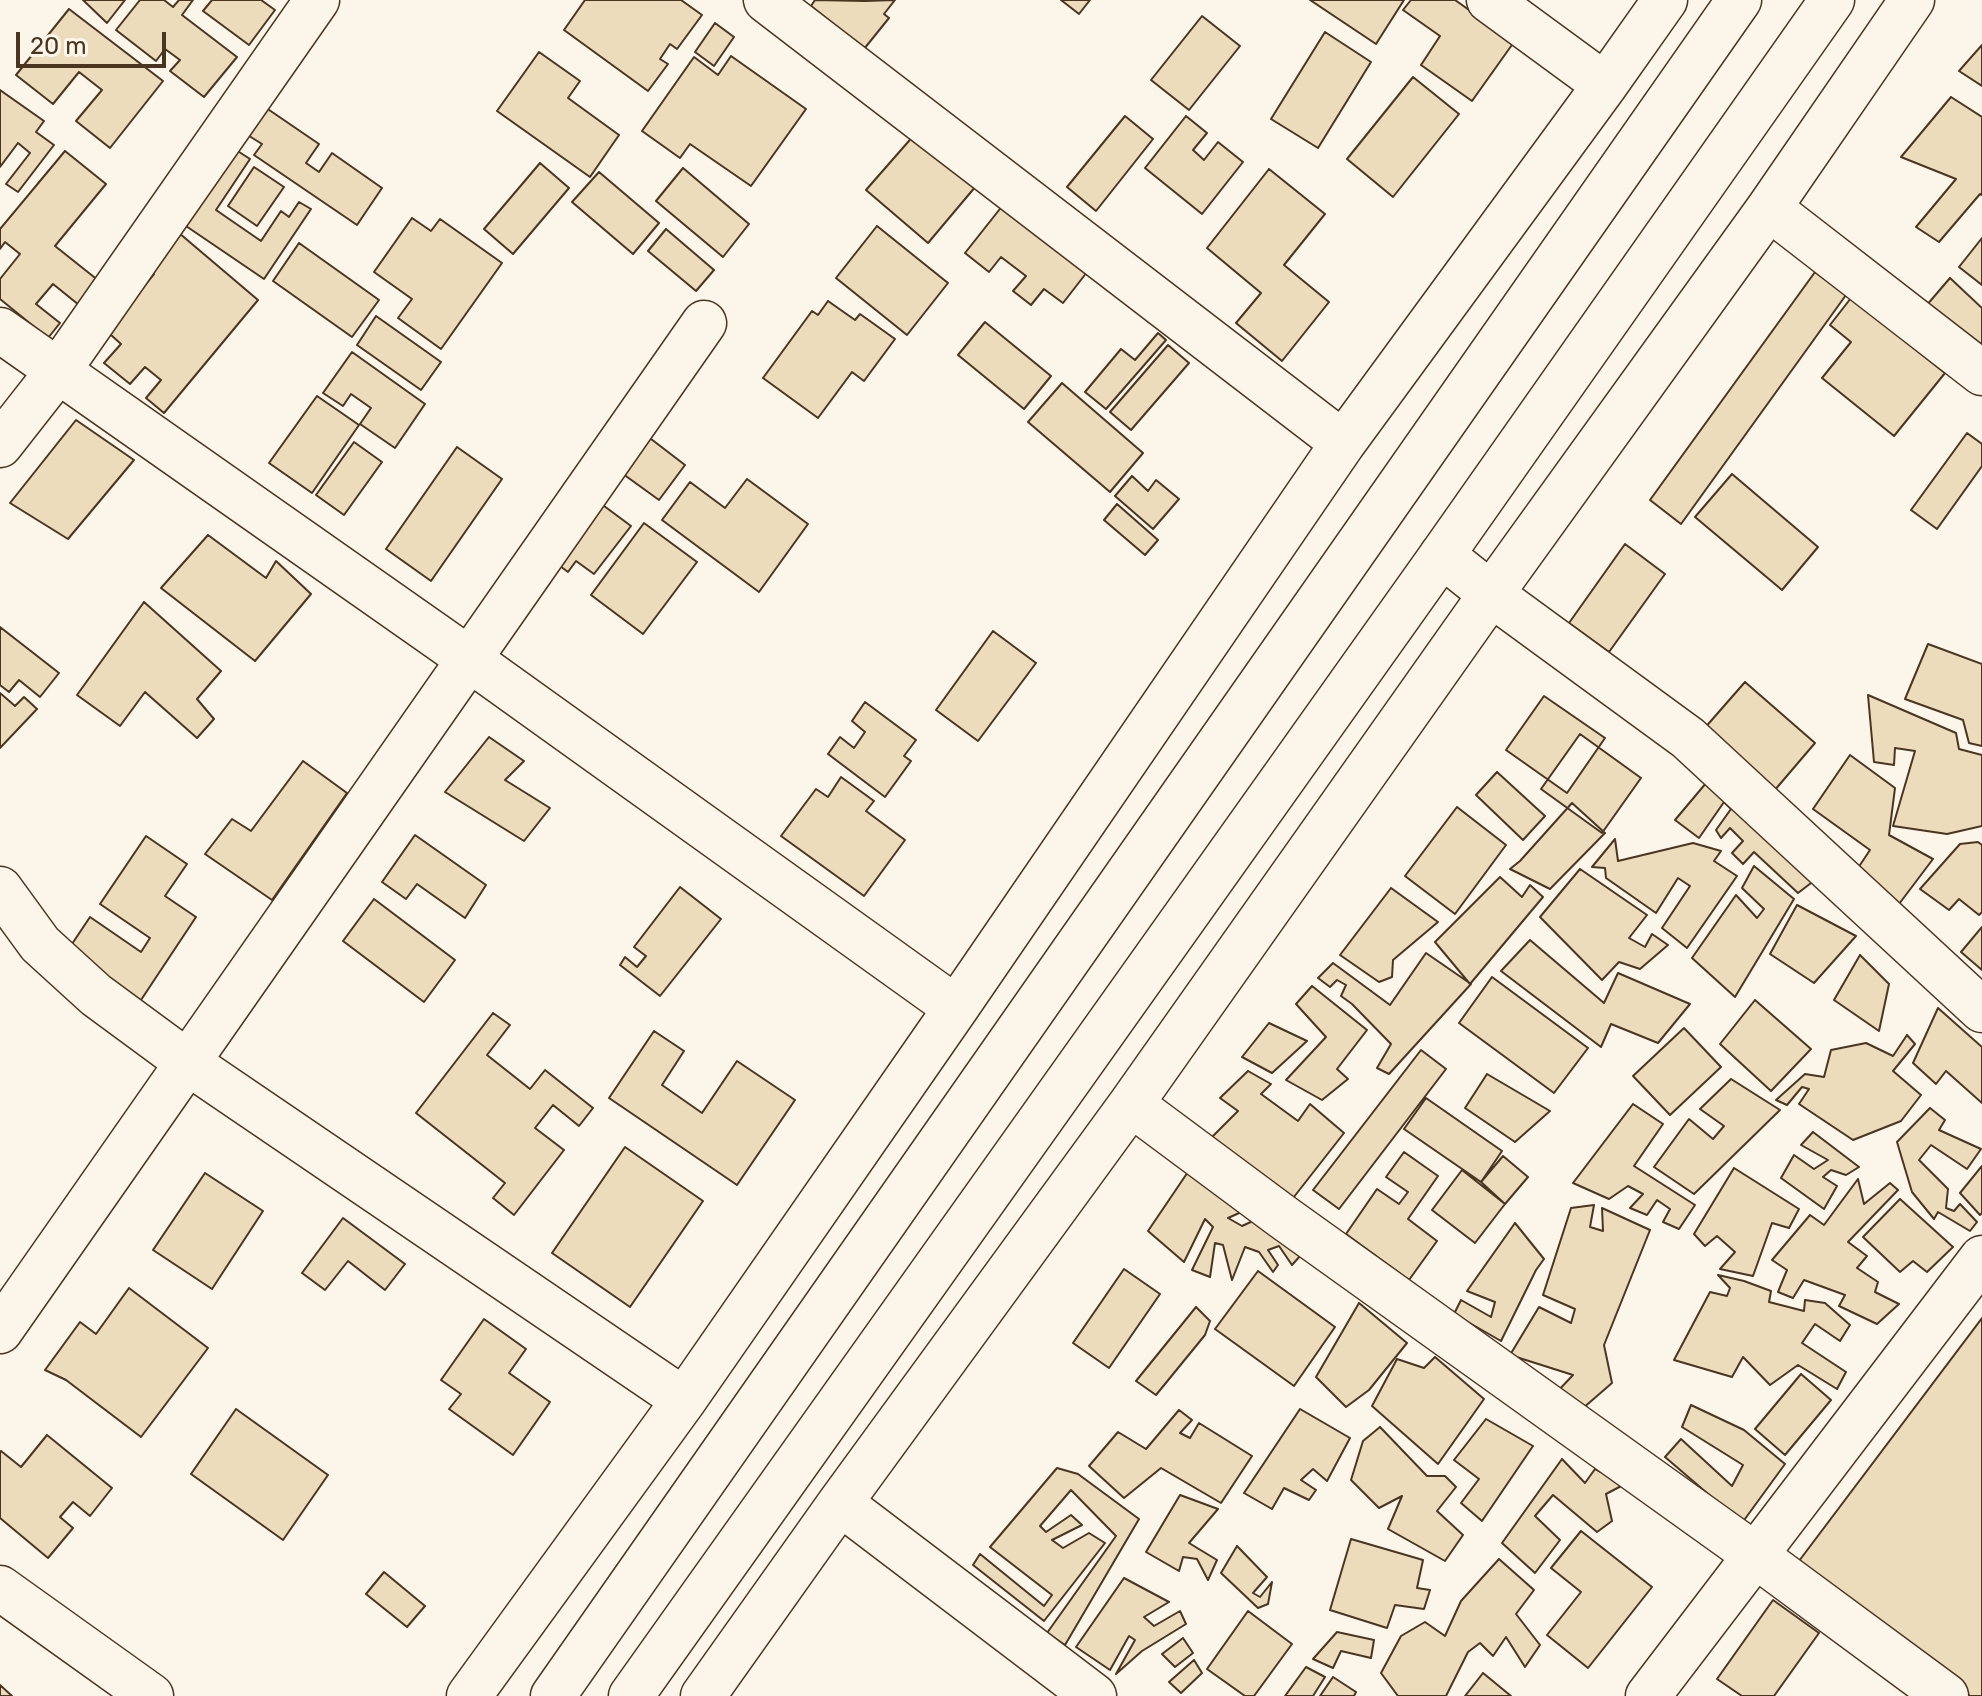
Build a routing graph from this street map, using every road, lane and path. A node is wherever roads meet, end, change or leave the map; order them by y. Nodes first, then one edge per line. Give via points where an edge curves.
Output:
1 (317, 0) edge
2 (766, 0) edge
3 (1489, 0) edge
4 (1665, 0) edge
5 (1739, 0) edge
6 (1832, 0) edge
7 (1912, 0) edge
8 (1605, 85) junction
9 (1769, 208) junction
10 (704, 323) dead end
11 (0, 330) edge
12 (58, 371) junction
13 (1982, 373) edge
14 (1343, 443) junction
15 (0, 445) edge
16 (1442, 555) junction
17 (1491, 594) junction
18 (469, 659) junction
19 (0, 889) edge
20 (956, 1008) junction
21 (1982, 1010) edge
22 (187, 1062) junction
23 (1131, 1104) junction
24 (1982, 1258) edge
25 (0, 1331) edge
26 (684, 1400) junction
27 (840, 1503) junction
28 (1755, 1555) junction
29 (0, 1588) edge
30 (151, 1696) edge
31 (469, 1696) edge
32 (553, 1696) edge
33 (631, 1696) edge
34 (703, 1696) edge
35 (1094, 1696) edge
36 (1648, 1696) edge
37 (1946, 1696) edge

1 - 12 main road
2 - 14 main road
3 - 8 main road
4 - 8 main road
5 - 32 main road
6 - 16 main road
7 - 9 main road
8 - 14 main road
9 - 13 main road
9 - 17 main road
10 - 18 main road
11 - 12 main road
12 - 15 main road
12 - 18 main road
14 - 20 main road
16 - 17 main road
16 - 33 main road
17 - 21 main road via 1688,738
17 - 23 main road
18 - 20 main road
18 - 22 main road
19 - 22 main road via 40,944 96,995
20 - 26 main road
22 - 25 main road
22 - 26 main road
23 - 27 main road
23 - 28 main road
24 - 28 main road
26 - 31 main road
27 - 34 main road
27 - 35 main road
28 - 36 main road
28 - 37 main road
29 - 30 main road

